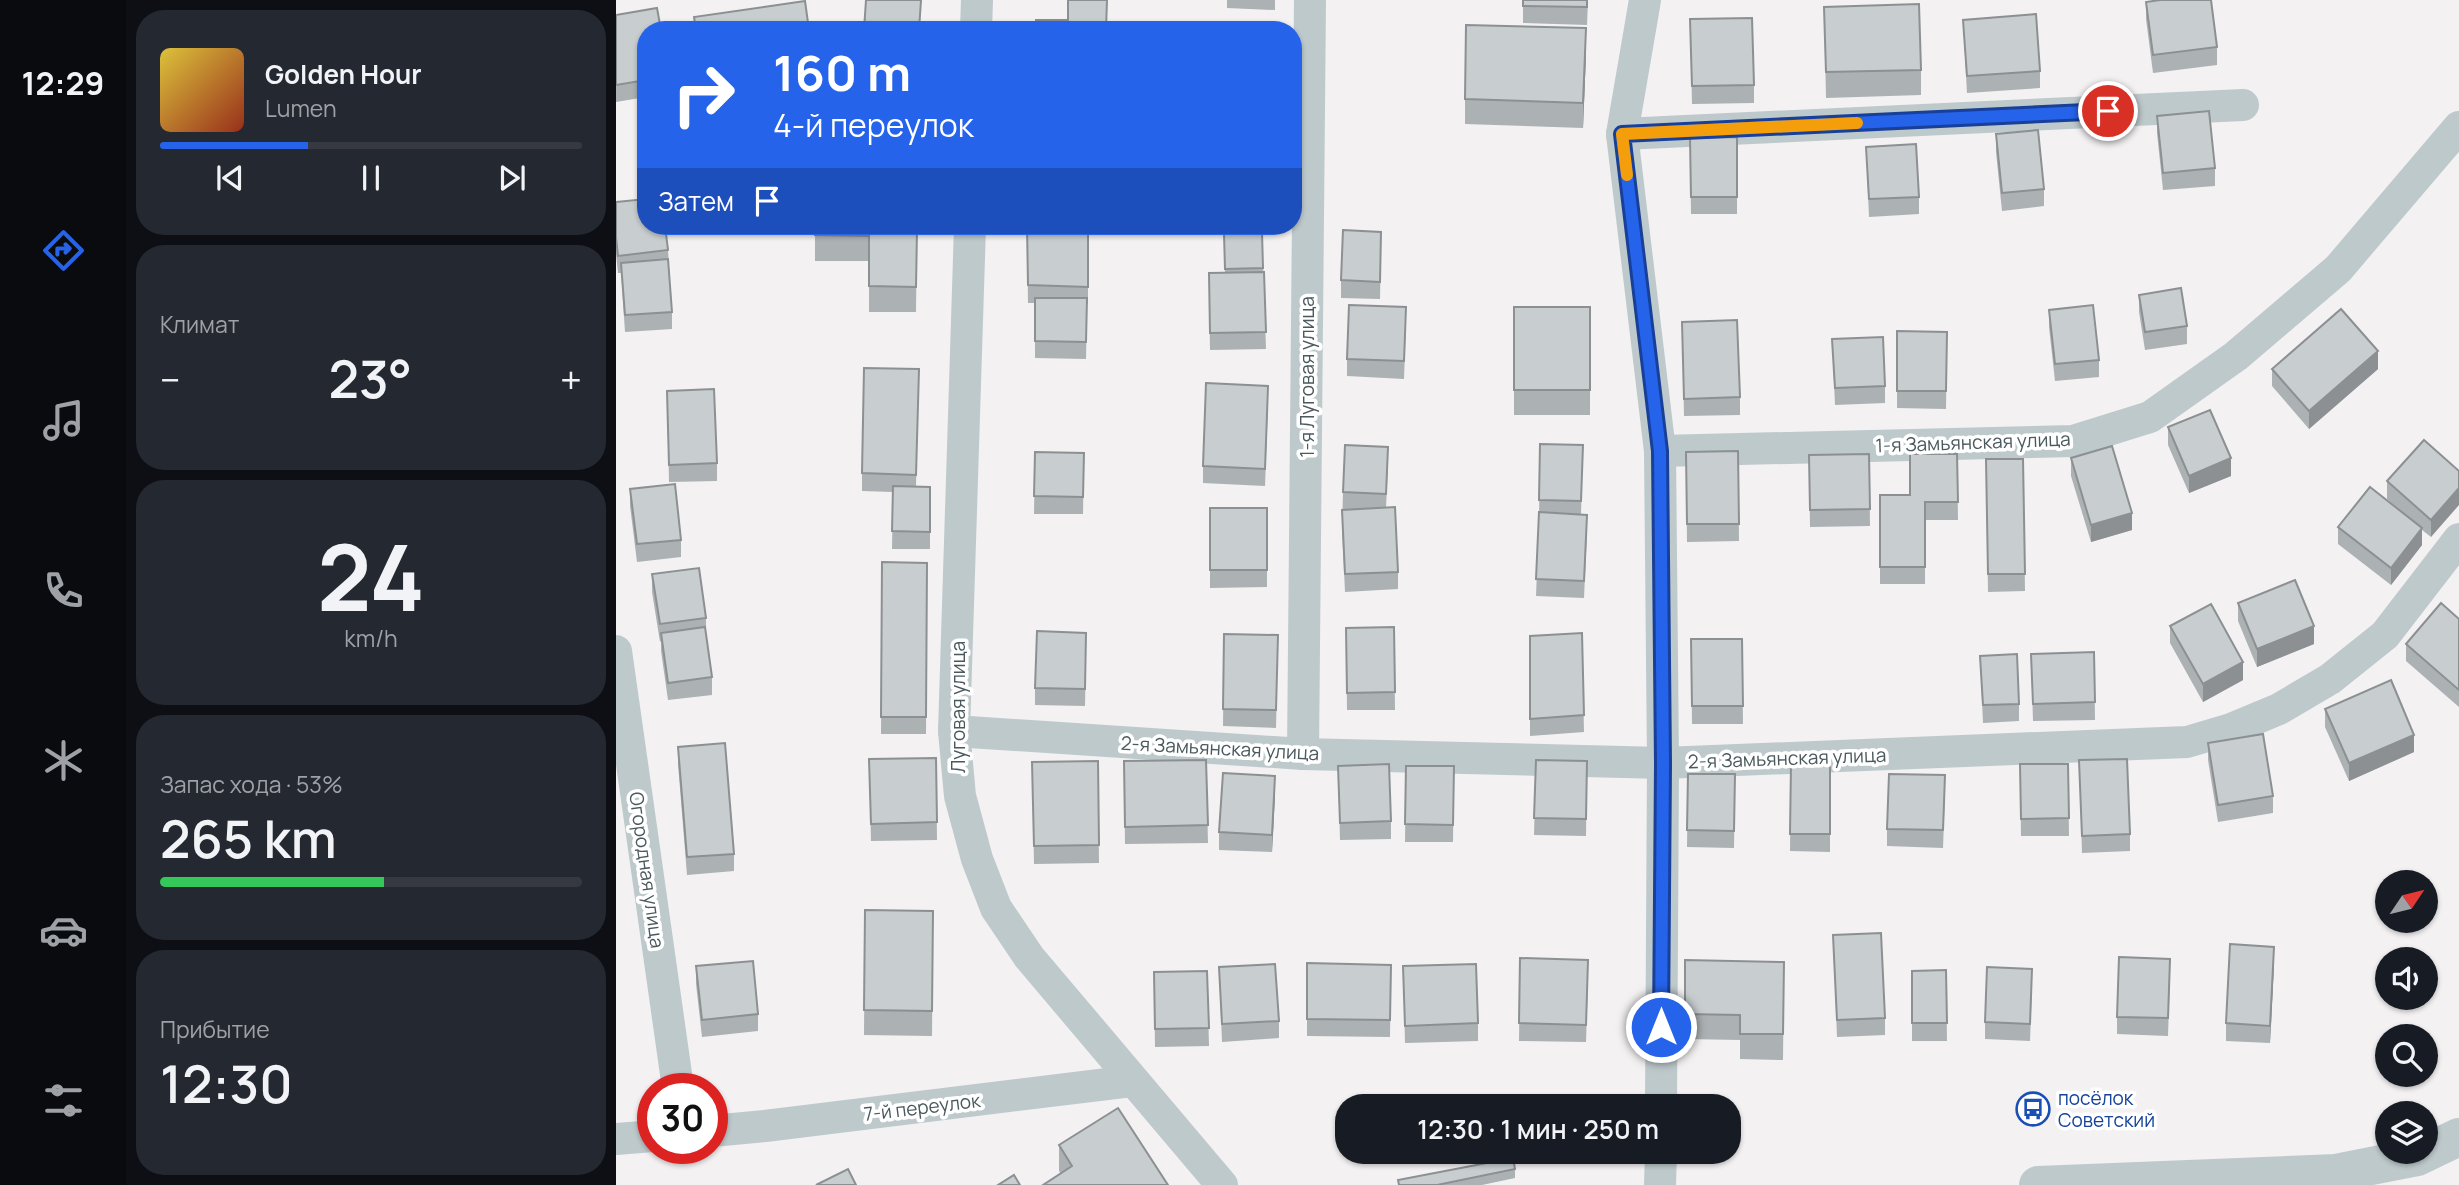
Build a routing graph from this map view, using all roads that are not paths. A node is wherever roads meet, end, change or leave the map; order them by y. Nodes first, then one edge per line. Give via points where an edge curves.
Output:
1 (977, 0) edge
2 (1310, 0) edge
3 (1645, 0) edge
4 (976, 21) edge
5 (2243, 105) dead end
6 (2459, 127) edge
7 (1622, 134) junction
8 (970, 235) edge
9 (1660, 451) junction
10 (2459, 539) edge
11 (616, 651) edge
12 (954, 731) junction
13 (1303, 754) junction
14 (1663, 764) junction
15 (676, 1073) edge
16 (1132, 1081) junction
17 (1661, 1094) edge
18 (728, 1129) edge
19 (637, 1137) edge
20 (2459, 1137) edge
21 (616, 1139) edge
22 (1661, 1164) edge
23 (1222, 1185) edge
24 (1660, 1185) edge
25 (2038, 1185) edge

1 - 4 street
2 - 13 street, 1-я Луговая улица
3 - 7 street
5 - 7 street
6 - 9 street, 1-я Замьянская улица via 2338,269 2236,356 2150,417 2073,441
7 - 9 street
8 - 12 street, Луговая улица
9 - 14 street
10 - 14 street, 2-я Замьянская улица via 2385,635 2330,679 2279,709 2187,742
11 - 15 street, Огородная улица
12 - 13 street, 2-я Замьянская улица
12 - 16 street, Луговая улица via 960,796 996,908 1029,957
13 - 14 street, 2-я Замьянская улица
14 - 17 street
16 - 18 street, 7-й переулок
16 - 23 street, Луговая улица
19 - 21 street
20 - 25 street via 2417,1157 2336,1172
22 - 24 street

